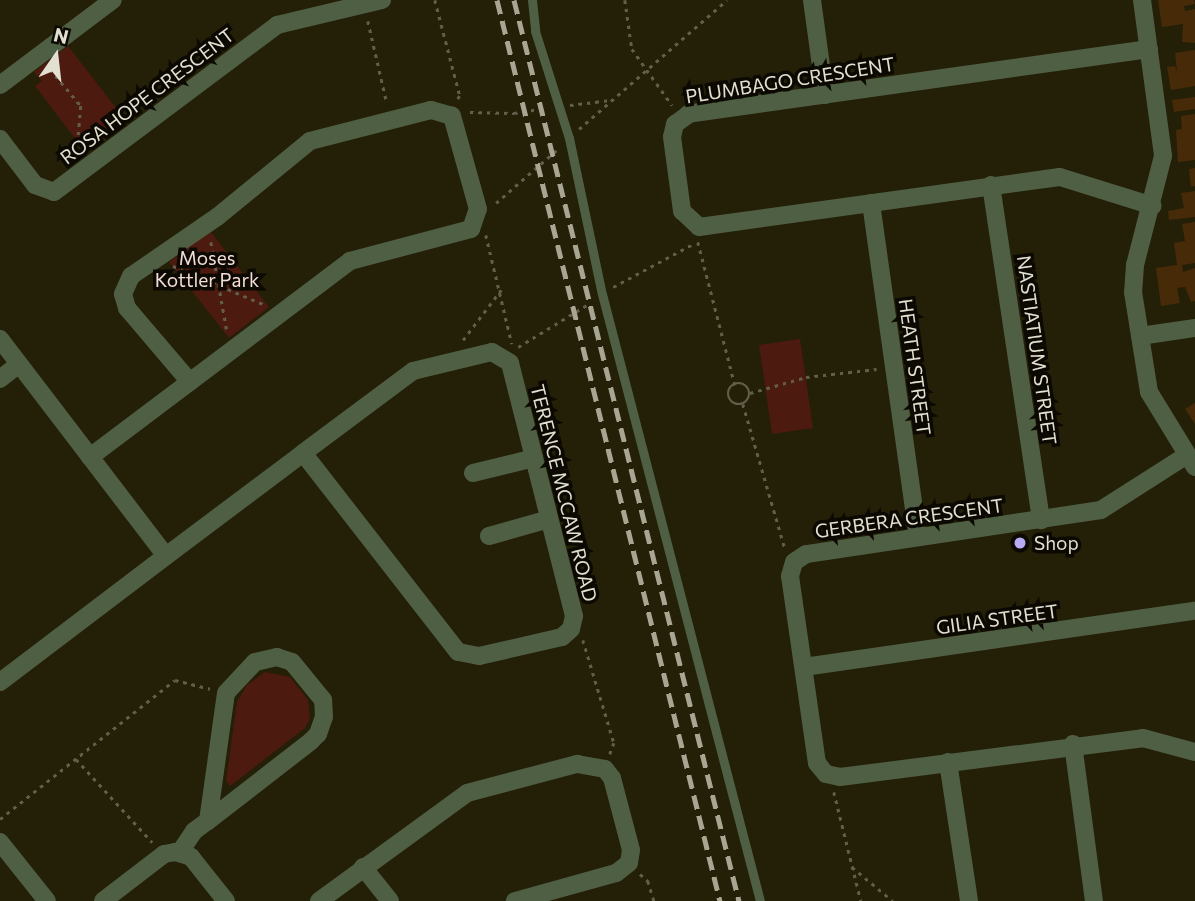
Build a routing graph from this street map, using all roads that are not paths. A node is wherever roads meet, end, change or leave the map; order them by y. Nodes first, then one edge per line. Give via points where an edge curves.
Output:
1 (113, 0) edge
2 (382, 0) edge
3 (532, 0) edge
4 (812, 0) edge
5 (1142, 0) edge
6 (1149, 49) junction
7 (0, 85) edge
8 (825, 95) junction
9 (0, 139) edge
10 (991, 186) junction
11 (871, 203) junction
12 (1153, 206) junction
13 (1195, 328) edge
14 (1140, 336) junction
15 (0, 340) edge
16 (19, 364) junction
17 (0, 379) edge
18 (190, 382) junction
19 (303, 453) junction
20 (90, 457) junction
21 (534, 458) junction
22 (1191, 461) edge
23 (473, 473) dead end
24 (549, 519) junction
25 (1041, 520) junction
26 (489, 536) dead end
27 (918, 536) junction
28 (166, 555) junction
29 (1195, 611) edge
30 (804, 667) junction
31 (0, 682) edge
32 (1073, 744) junction
33 (1195, 752) edge
34 (948, 762) junction
35 (208, 821) junction
36 (0, 842) edge
37 (172, 853) junction
38 (363, 867) junction
39 (47, 901) edge
40 (103, 901) edge
41 (226, 901) edge
42 (319, 901) edge
43 (390, 901) edge
44 (515, 901) edge
45 (760, 901) edge
46 (969, 901) edge
47 (1094, 901) edge

1 - 7 street
2 - 9 street, ROSA HOPE CRESCENT via 277,25 59,190 44,191
3 - 45 lane via 535,31 569,138 601,294
4 - 8 street
5 - 6 street
6 - 8 street, PLUMBAGO CRESCENT
6 - 12 street via 1163,156
8 - 11 street, PLUMBAGO CRESCENT via 684,116 675,124 672,137 682,211 699,227
10 - 11 street, PLUMBAGO CRESCENT
10 - 12 street, PLUMBAGO CRESCENT via 1060,177
10 - 25 street, NASTIATIUM STREET
11 - 27 street, HEATH STREET
12 - 14 street via 1133,277
13 - 14 street
14 - 22 street via 1149,392
15 - 16 street
16 - 17 street
16 - 20 street
18 - 18 street via 124,301 127,281 217,217 310,141 431,110 447,112 456,122 478,209 475,225 466,232 351,261
18 - 20 street
19 - 21 street, TERENCE MCCAW ROAD via 413,371 492,352 507,359
19 - 24 street, TERENCE MCCAW ROAD via 458,652 479,656 562,637 571,629 573,617
19 - 28 street, TERENCE MCCAW ROAD
20 - 28 street
21 - 23 street
21 - 24 street, TERENCE MCCAW ROAD
22 - 25 street, GERBERA CRESCENT via 1101,510
24 - 26 street
25 - 27 street, GERBERA CRESCENT
27 - 30 street, GERBERA CRESCENT via 806,554 794,562 790,576
28 - 31 street, TERENCE MCCAW ROAD
29 - 30 street, GILIA STREET
30 - 34 street, GERBERA CRESCENT via 817,763 826,774 840,777
32 - 33 street via 1143,738
32 - 34 street
32 - 47 street
34 - 46 street
35 - 35 street via 226,693 255,662 284,659 298,666 319,692 324,717 312,741
35 - 37 street
36 - 39 street
37 - 40 street
37 - 41 street via 196,862
38 - 42 street
38 - 43 street
38 - 44 street via 467,793 577,764 605,769 612,778 631,850 629,863 616,873

